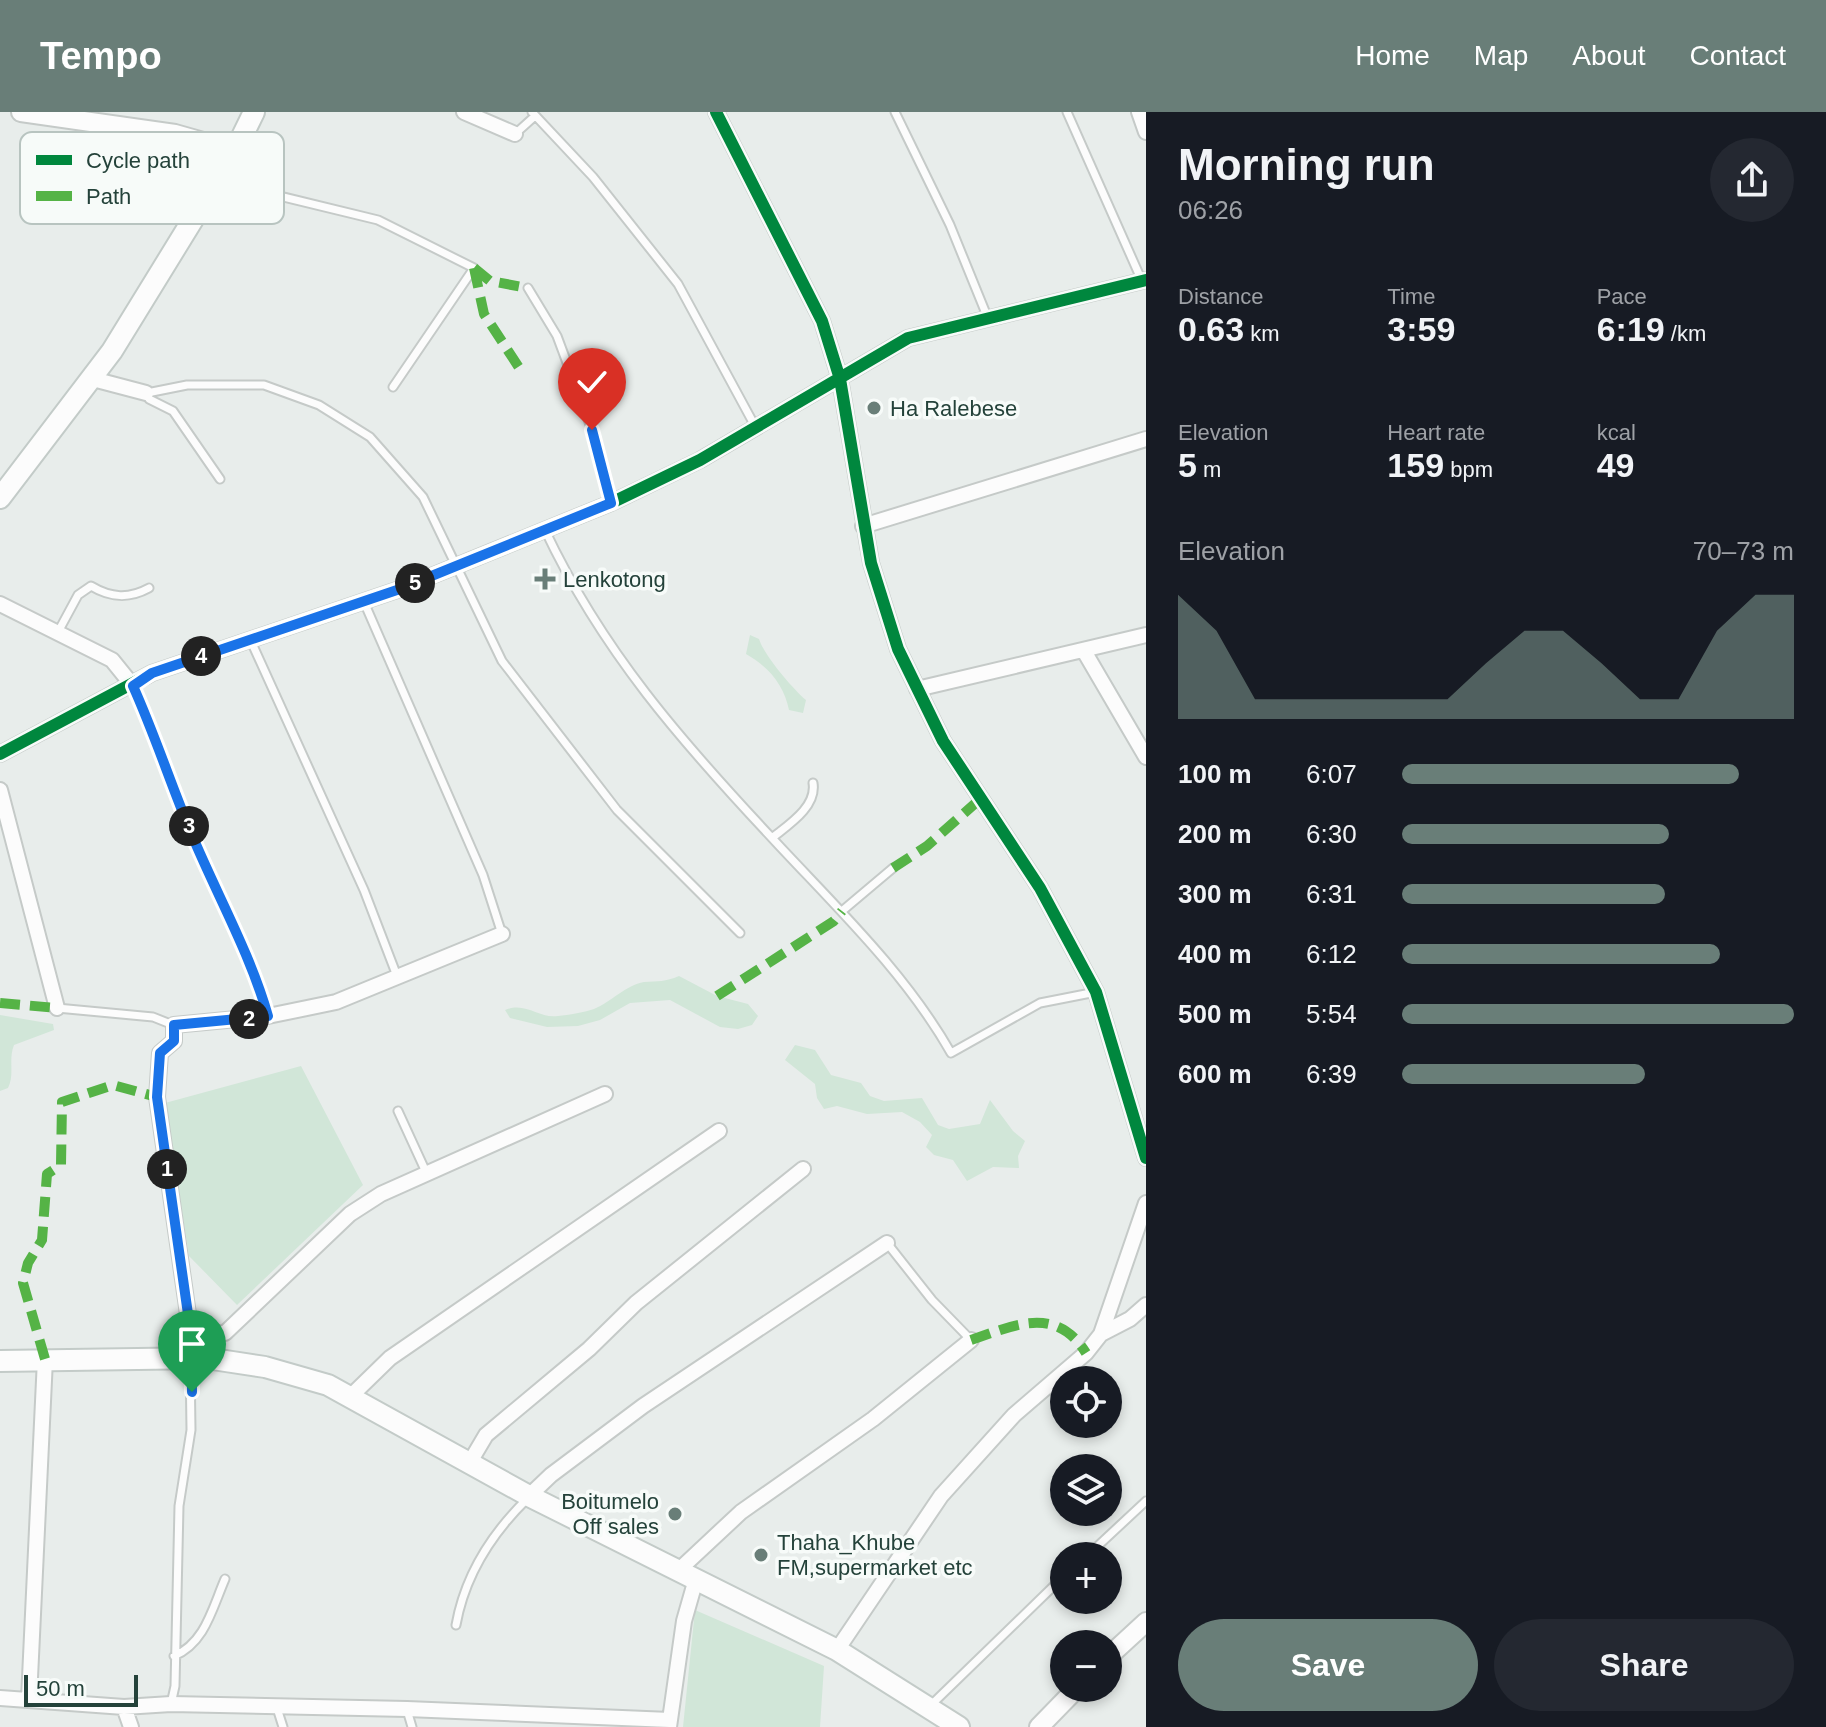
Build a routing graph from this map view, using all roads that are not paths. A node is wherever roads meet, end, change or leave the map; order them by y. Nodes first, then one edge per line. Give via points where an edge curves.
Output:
1 (21, 112) edge
2 (254, 112) edge
3 (464, 112) edge
4 (716, 112) edge
5 (895, 112) edge
6 (1067, 112) edge
7 (1141, 113) edge
8 (534, 114) edge
9 (161, 132) edge
10 (244, 132) edge
11 (1146, 132) edge
12 (515, 134) joint
13 (284, 199) edge
14 (190, 224) edge
15 (1144, 280) edge
16 (528, 288) dead end
17 (987, 316) junction
18 (89, 378) junction
19 (840, 379) junction
20 (393, 387) dead end
21 (146, 393) junction
22 (756, 428) junction
23 (1146, 439) edge
24 (220, 479) dead end
25 (0, 498) edge
26 (611, 503) junction
27 (863, 526) junction
28 (545, 530) junction
29 (456, 565) junction
30 (149, 588) dead end
31 (364, 602) junction
32 (0, 604) edge
33 (58, 632) junction
34 (1146, 635) edge
35 (250, 639) junction
36 (1084, 651) junction
37 (133, 686) junction
38 (917, 689) junction
39 (0, 754) edge
40 (1146, 757) edge
41 (813, 783) dead end
42 (0, 790) edge
43 (772, 838) junction
44 (893, 868) dead end
45 (842, 911) junction
46 (740, 933) dead end
47 (502, 934) joint
48 (398, 978) junction
49 (1096, 992) junction
50 (57, 1008) joint
51 (268, 1016) junction
52 (174, 1025) junction
53 (605, 1094) dead end
54 (398, 1111) dead end
55 (719, 1131) dead end
56 (1146, 1158) edge
57 (803, 1169) dead end
58 (426, 1172) junction
59 (1146, 1203) edge
60 (887, 1243) joint
61 (1146, 1305) edge
62 (1101, 1334) junction
63 (191, 1335) junction
64 (971, 1340) joint
65 (190, 1357) junction
66 (45, 1359) junction
67 (0, 1361) edge
68 (352, 1395) junction
69 (470, 1462) junction
70 (529, 1496) junction
71 (1146, 1501) edge
72 (1102, 1542) edge
73 (688, 1574) junction
74 (225, 1579) dead end
75 (1050, 1590) edge
76 (1146, 1622) edge
77 (456, 1625) dead end
78 (1122, 1644) edge
79 (837, 1650) junction
80 (174, 1656) junction
81 (0, 1698) edge
82 (29, 1699) junction
83 (1063, 1702) edge
84 (171, 1704) junction
85 (124, 1707) junction
86 (929, 1707) junction
87 (277, 1708) junction
88 (407, 1709) junction
89 (670, 1724) edge
90 (131, 1727) edge
91 (283, 1727) edge
92 (412, 1727) edge
93 (959, 1727) edge
94 (1039, 1727) edge

1 - 9 street
2 - 10 main road
3 - 12 street
4 - 19 street via 822,321
5 - 17 lane
6 - 15 lane
7 - 11 street
8 - 12 lane
8 - 22 lane via 593,177 678,284
13 - 20 lane via 322,203 378,220 474,268
14 - 18 main road via 112,351
15 - 17 street
16 - 26 lane via 557,336 592,430
17 - 19 street via 908,338
18 - 21 street
18 - 25 main road
19 - 22 street
19 - 27 street
21 - 24 lane via 173,411
21 - 29 lane via 187,385 264,385 347,420 395,461 423,497
22 - 26 street
23 - 27 street
26 - 28 street
27 - 38 street via 882,603
28 - 29 street
28 - 43 lane via 568,580 662,718
29 - 31 street
29 - 46 lane via 502,661 523,689 617,810
30 - 33 lane via 118,596 91,586 78,595
31 - 35 street
31 - 47 lane via 483,875
32 - 33 street
33 - 37 street via 112,660
34 - 36 street
35 - 37 street via 152,673
35 - 48 lane via 364,890
36 - 38 street
36 - 40 street
37 - 39 street
37 - 51 lane
38 - 49 street via 979,800 1040,888
41 - 43 lane via 815,793 808,805
42 - 50 street
43 - 45 lane
44 - 45 lane
45 - 49 lane via 951,1053 1040,1003
47 - 48 street
48 - 51 street via 336,1002
49 - 56 street
50 - 52 lane via 153,1017
51 - 52 street
52 - 63 street via 174,1041 160,1053 157,1097
53 - 58 street
54 - 58 lane
55 - 68 street via 390,1358
57 - 69 street via 636,1303 486,1435
58 - 63 street via 350,1214 225,1333
59 - 62 street
60 - 64 lane
60 - 70 street via 643,1406
61 - 62 street
62 - 79 street via 1014,1415 941,1496
63 - 65 street
64 - 73 street via 873,1419 741,1512
65 - 66 main road
65 - 68 main road via 265,1367
65 - 80 lane via 191,1430 179,1506
66 - 67 main road
66 - 82 street
68 - 69 main road
69 - 70 main road
70 - 73 main road
70 - 77 lane via 475,1565
71 - 72 lane
73 - 79 main road
73 - 89 street
74 - 80 lane via 192,1648
75 - 86 lane
76 - 78 street
79 - 86 main road
80 - 84 lane
81 - 82 street
82 - 85 street
83 - 94 street
84 - 85 street
84 - 87 street
85 - 90 street
86 - 93 main road
87 - 88 street
87 - 91 lane
88 - 89 street
88 - 92 lane

